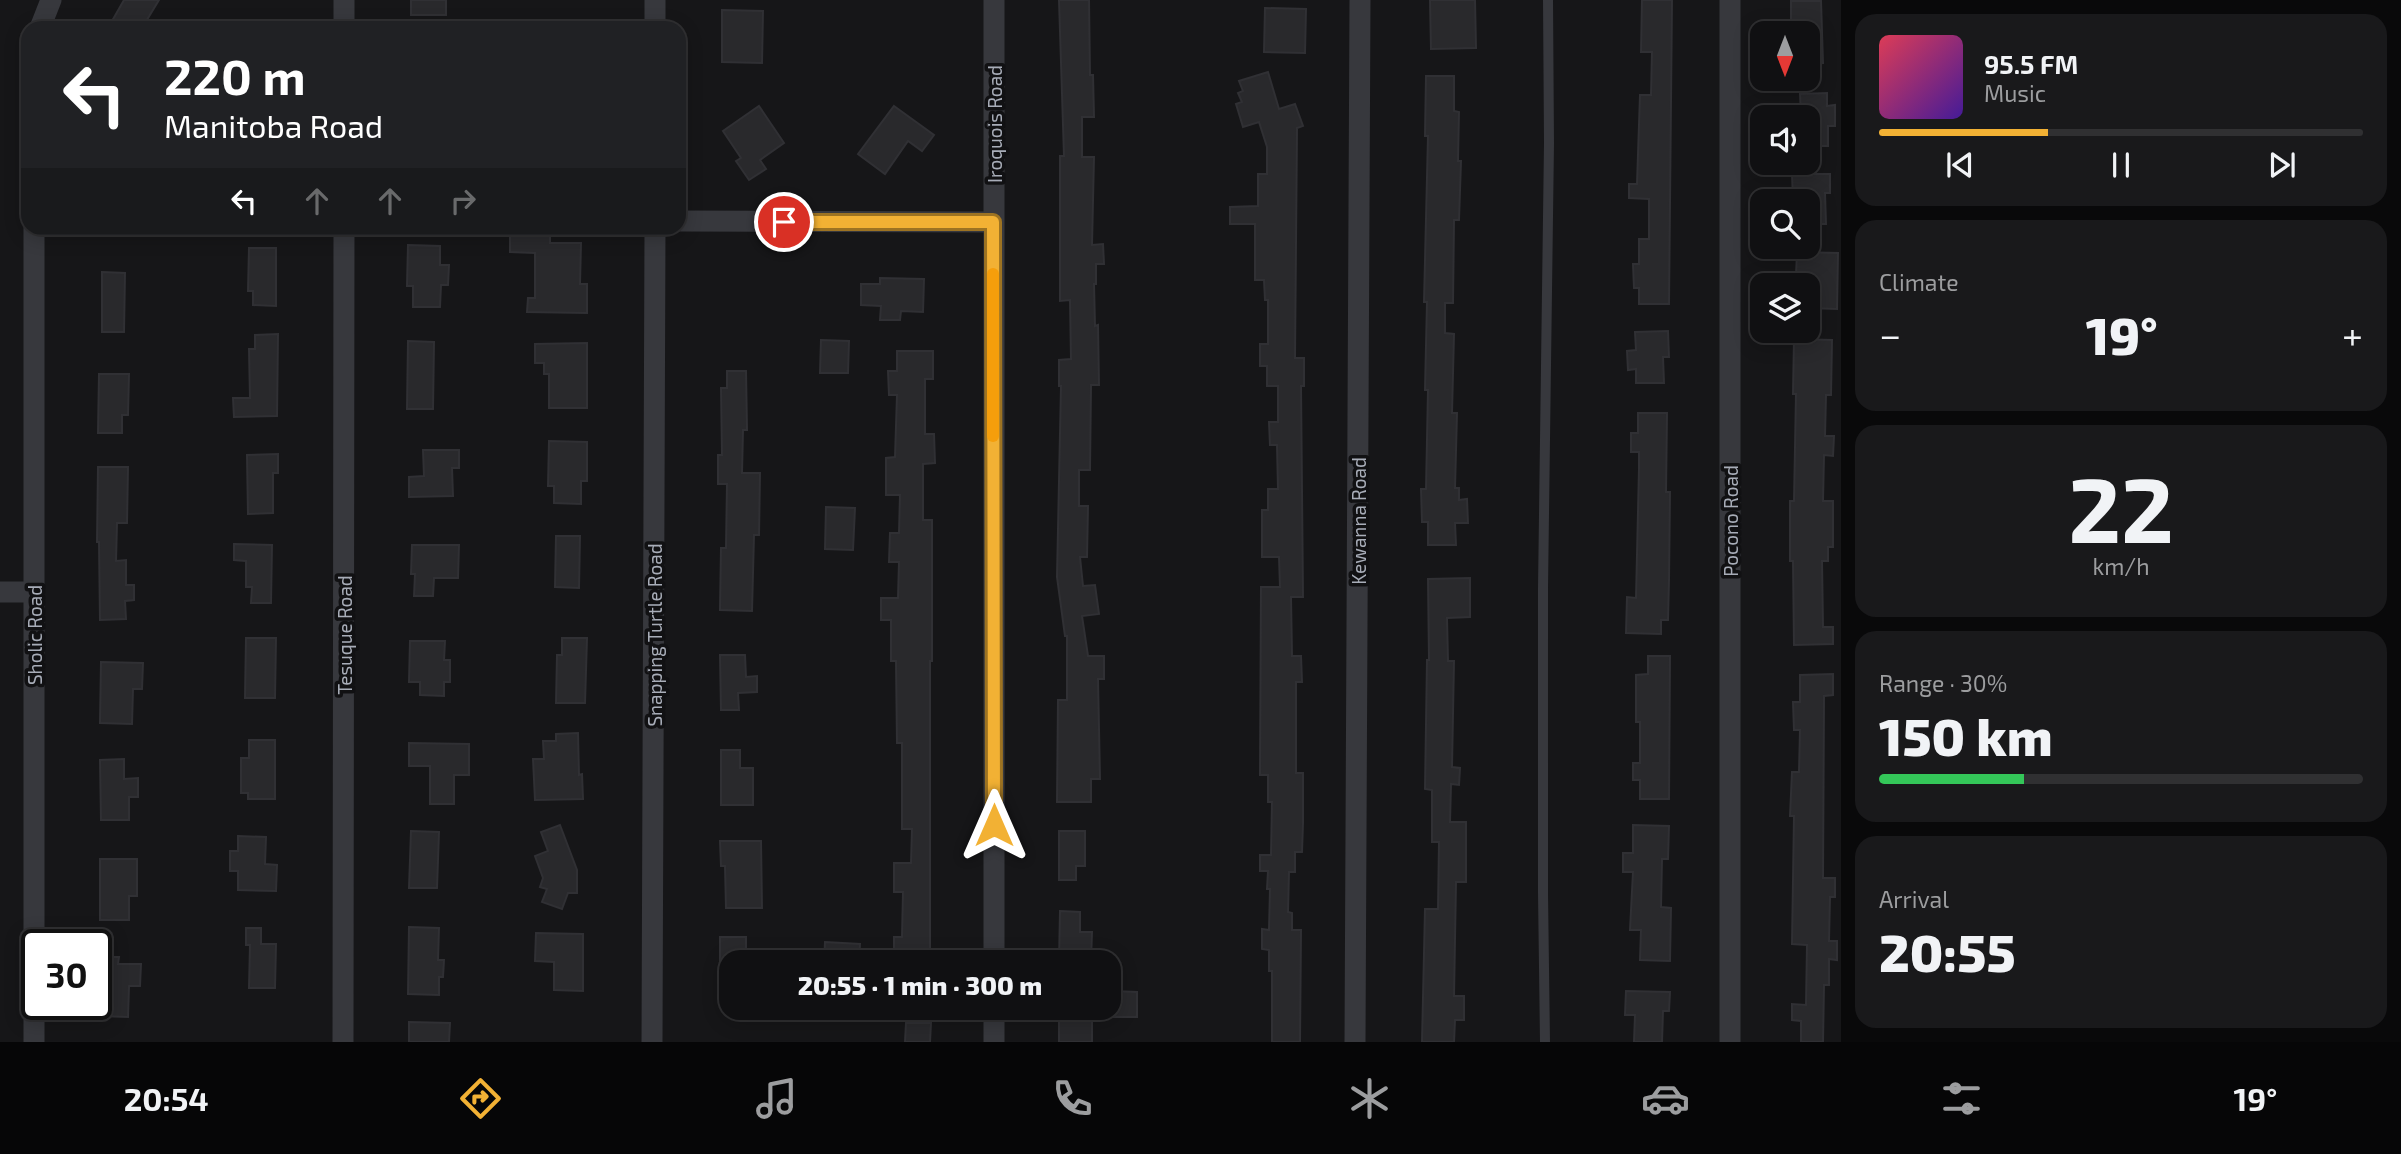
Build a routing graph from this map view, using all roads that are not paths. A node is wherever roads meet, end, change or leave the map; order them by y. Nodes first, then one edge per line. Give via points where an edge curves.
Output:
1 (51, 0) edge
2 (344, 0) edge
3 (655, 0) edge
4 (994, 0) edge
5 (1360, 0) edge
6 (1548, 0) edge
7 (1730, 0) edge
8 (43, 21) edge
9 (344, 21) edge
10 (655, 21) edge
11 (686, 221) edge
12 (993, 222) junction
13 (34, 235) edge
14 (344, 235) edge
15 (655, 235) edge
16 (0, 592) edge
17 (34, 592) junction
18 (994, 950) edge
19 (994, 1020) edge
20 (34, 1042) edge
21 (343, 1042) edge
22 (652, 1042) edge
23 (994, 1042) edge
24 (1355, 1042) edge
25 (1545, 1042) edge
26 (1730, 1042) edge

1 - 8 street
2 - 9 street
3 - 10 street
4 - 12 street, Iroquois Road
5 - 24 street, Kewanna Road
6 - 25 lane
7 - 26 street, Pocono Road
11 - 12 street
12 - 18 street, Iroquois Road
13 - 17 street, Sholic Road
14 - 21 street, Tesuque Road
15 - 22 street, Snapping Turtle Road
16 - 17 street
17 - 20 street, Sholic Road
19 - 23 street

